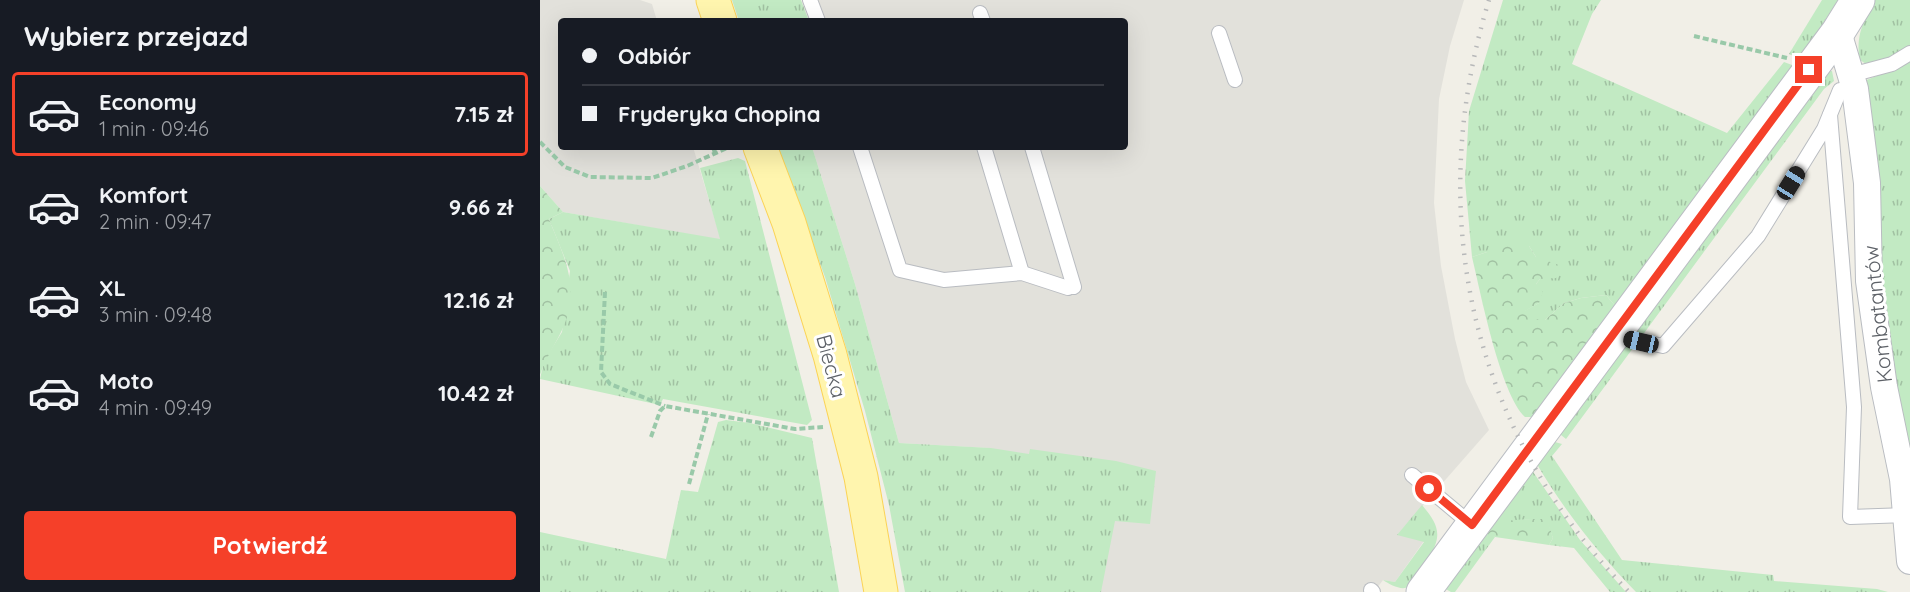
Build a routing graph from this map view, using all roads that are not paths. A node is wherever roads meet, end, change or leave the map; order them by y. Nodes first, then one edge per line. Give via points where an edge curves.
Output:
1 (713, 0) edge
2 (810, 0) edge
3 (1858, 0) edge
4 (719, 18) edge
5 (817, 18) edge
6 (1838, 32) junction
7 (1220, 33) dead end
8 (1910, 53) edge
9 (1235, 80) dead end
10 (1846, 82) junction
11 (1830, 115) junction
12 (760, 150) edge
13 (760, 150) edge
14 (861, 150) edge
15 (985, 150) edge
16 (1033, 150) edge
17 (1022, 273) junction
18 (1612, 335) junction
19 (1412, 475) dead end
20 (1907, 515) junction
21 (1472, 525) junction
22 (1910, 561) edge
23 (859, 592) edge
24 (881, 592) edge
25 (1423, 592) edge

1 - 4 main road
2 - 5 lane
3 - 6 street
6 - 10 street, Kombatantów
6 - 18 street
7 - 9 lane
8 - 10 lane
10 - 11 lane
10 - 20 street, Kombatantów via 1855,88 1867,183 1869,281
11 - 18 lane via 1758,236 1663,346
11 - 20 lane via 1854,407 1850,518
12 - 23 main road, Biecka via 800,327 846,501
13 - 24 main road, Biecka via 789,223 830,355 861,477
14 - 17 lane via 900,270 944,280
15 - 17 lane
16 - 17 lane via 1071,287
18 - 21 street
19 - 21 lane
20 - 22 street, Kombatantów
21 - 25 street

